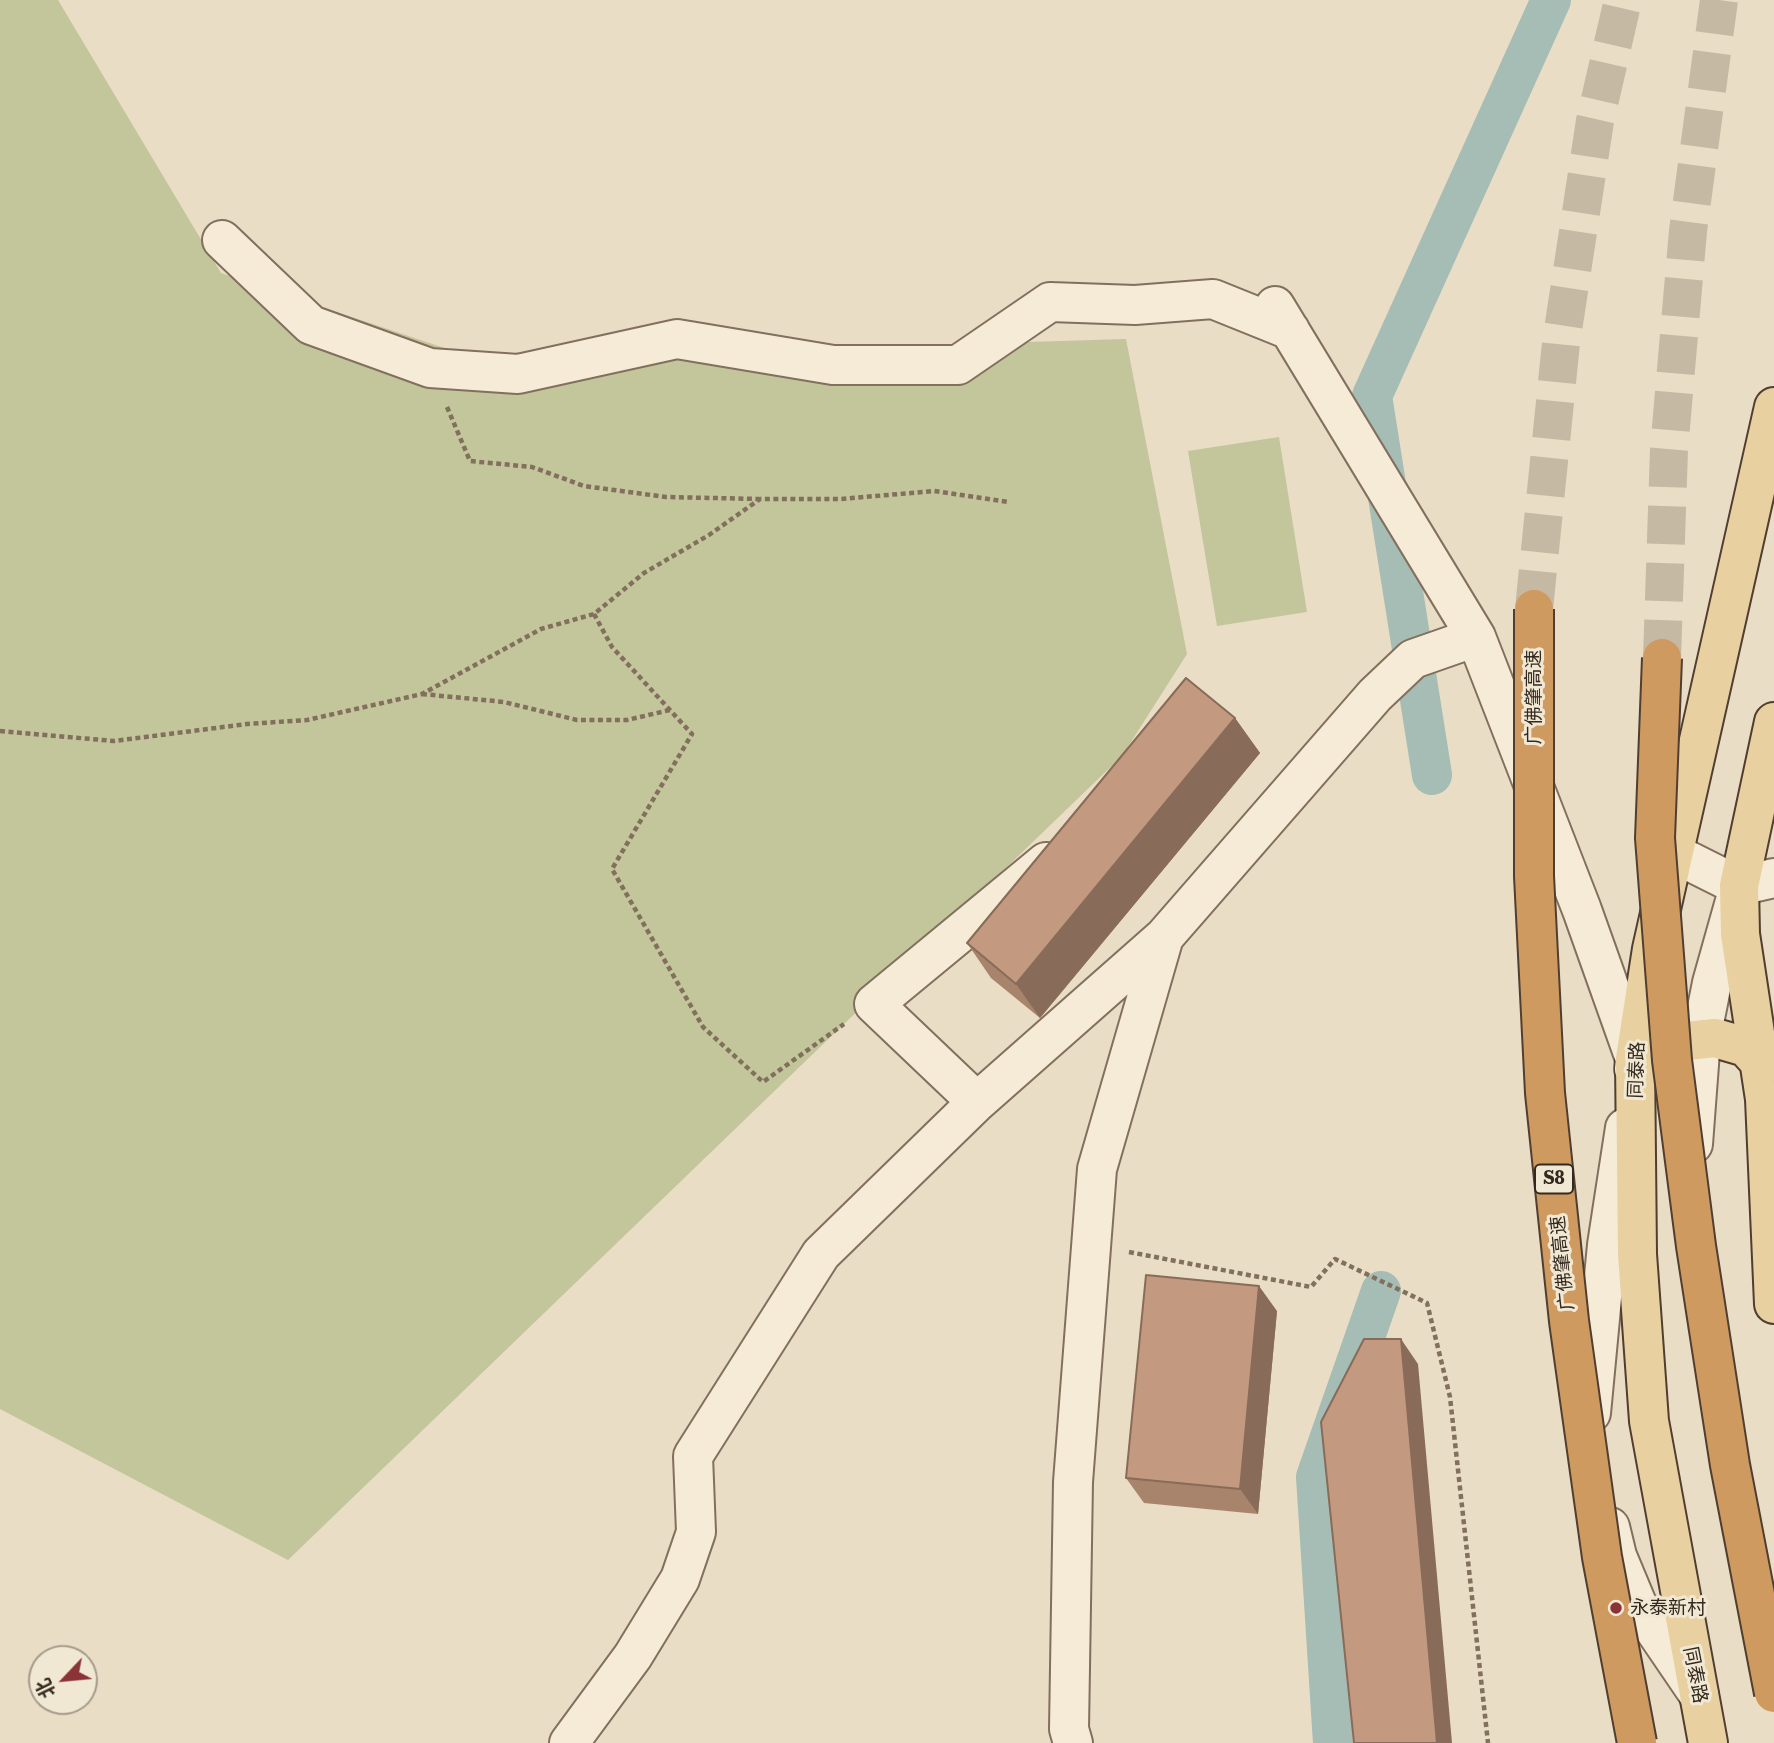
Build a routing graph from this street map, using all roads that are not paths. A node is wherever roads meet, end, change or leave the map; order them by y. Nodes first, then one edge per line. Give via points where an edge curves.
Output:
1 (222, 240) dead end
2 (1774, 407) edge
3 (1534, 609) tunnel mouth
4 (1476, 637) junction
5 (1662, 657) tunnel mouth
6 (1774, 722) edge
7 (1068, 842) edge
8 (1673, 853) junction
9 (1757, 882) edge
10 (1164, 937) junction
11 (1635, 1059) junction
12 (1763, 1066) junction
13 (977, 1102) junction
14 (1774, 1304) edge
15 (1774, 1685) edge
16 (1774, 1693) edge
17 (1699, 1695) junction
18 (569, 1743) edge
19 (1073, 1743) edge
20 (1637, 1743) edge
21 (1708, 1743) edge

1 - 4 street via 311,325 430,368 519,374 677,339 833,365 958,365 1050,302 1135,305 1213,299 1291,332
2 - 8 main road, 同泰路
3 - 20 highway, 广佛肇高速 / S8, bridge via 1534,876 1545,1093 1602,1557
4 - 10 street via 1413,659 1375,695
4 - 11 street
5 - 16 highway, bridge via 1655,838 1672,1060 1728,1451
6 - 9 main road
7 - 13 street via 874,1004
8 - 9 street
8 - 11 main road, 同泰路 via 1641,1005
9 - 12 main road via 1742,945
9 - 15 street via 1712,983 1701,1038 1693,1147 1701,1279 1713,1362
10 - 13 street
10 - 19 street via 1097,1169 1073,1482 1069,1729
11 - 12 main road via 1676,1042 1715,1038 1746,1047
11 - 17 main road, 同泰路 via 1637,1254 1649,1421
11 - 17 street via 1607,1245 1590,1422 1617,1556 1637,1604
12 - 14 main road
13 - 18 street via 813,1265 693,1456 696,1532 680,1579 633,1656
17 - 21 main road, 同泰路

